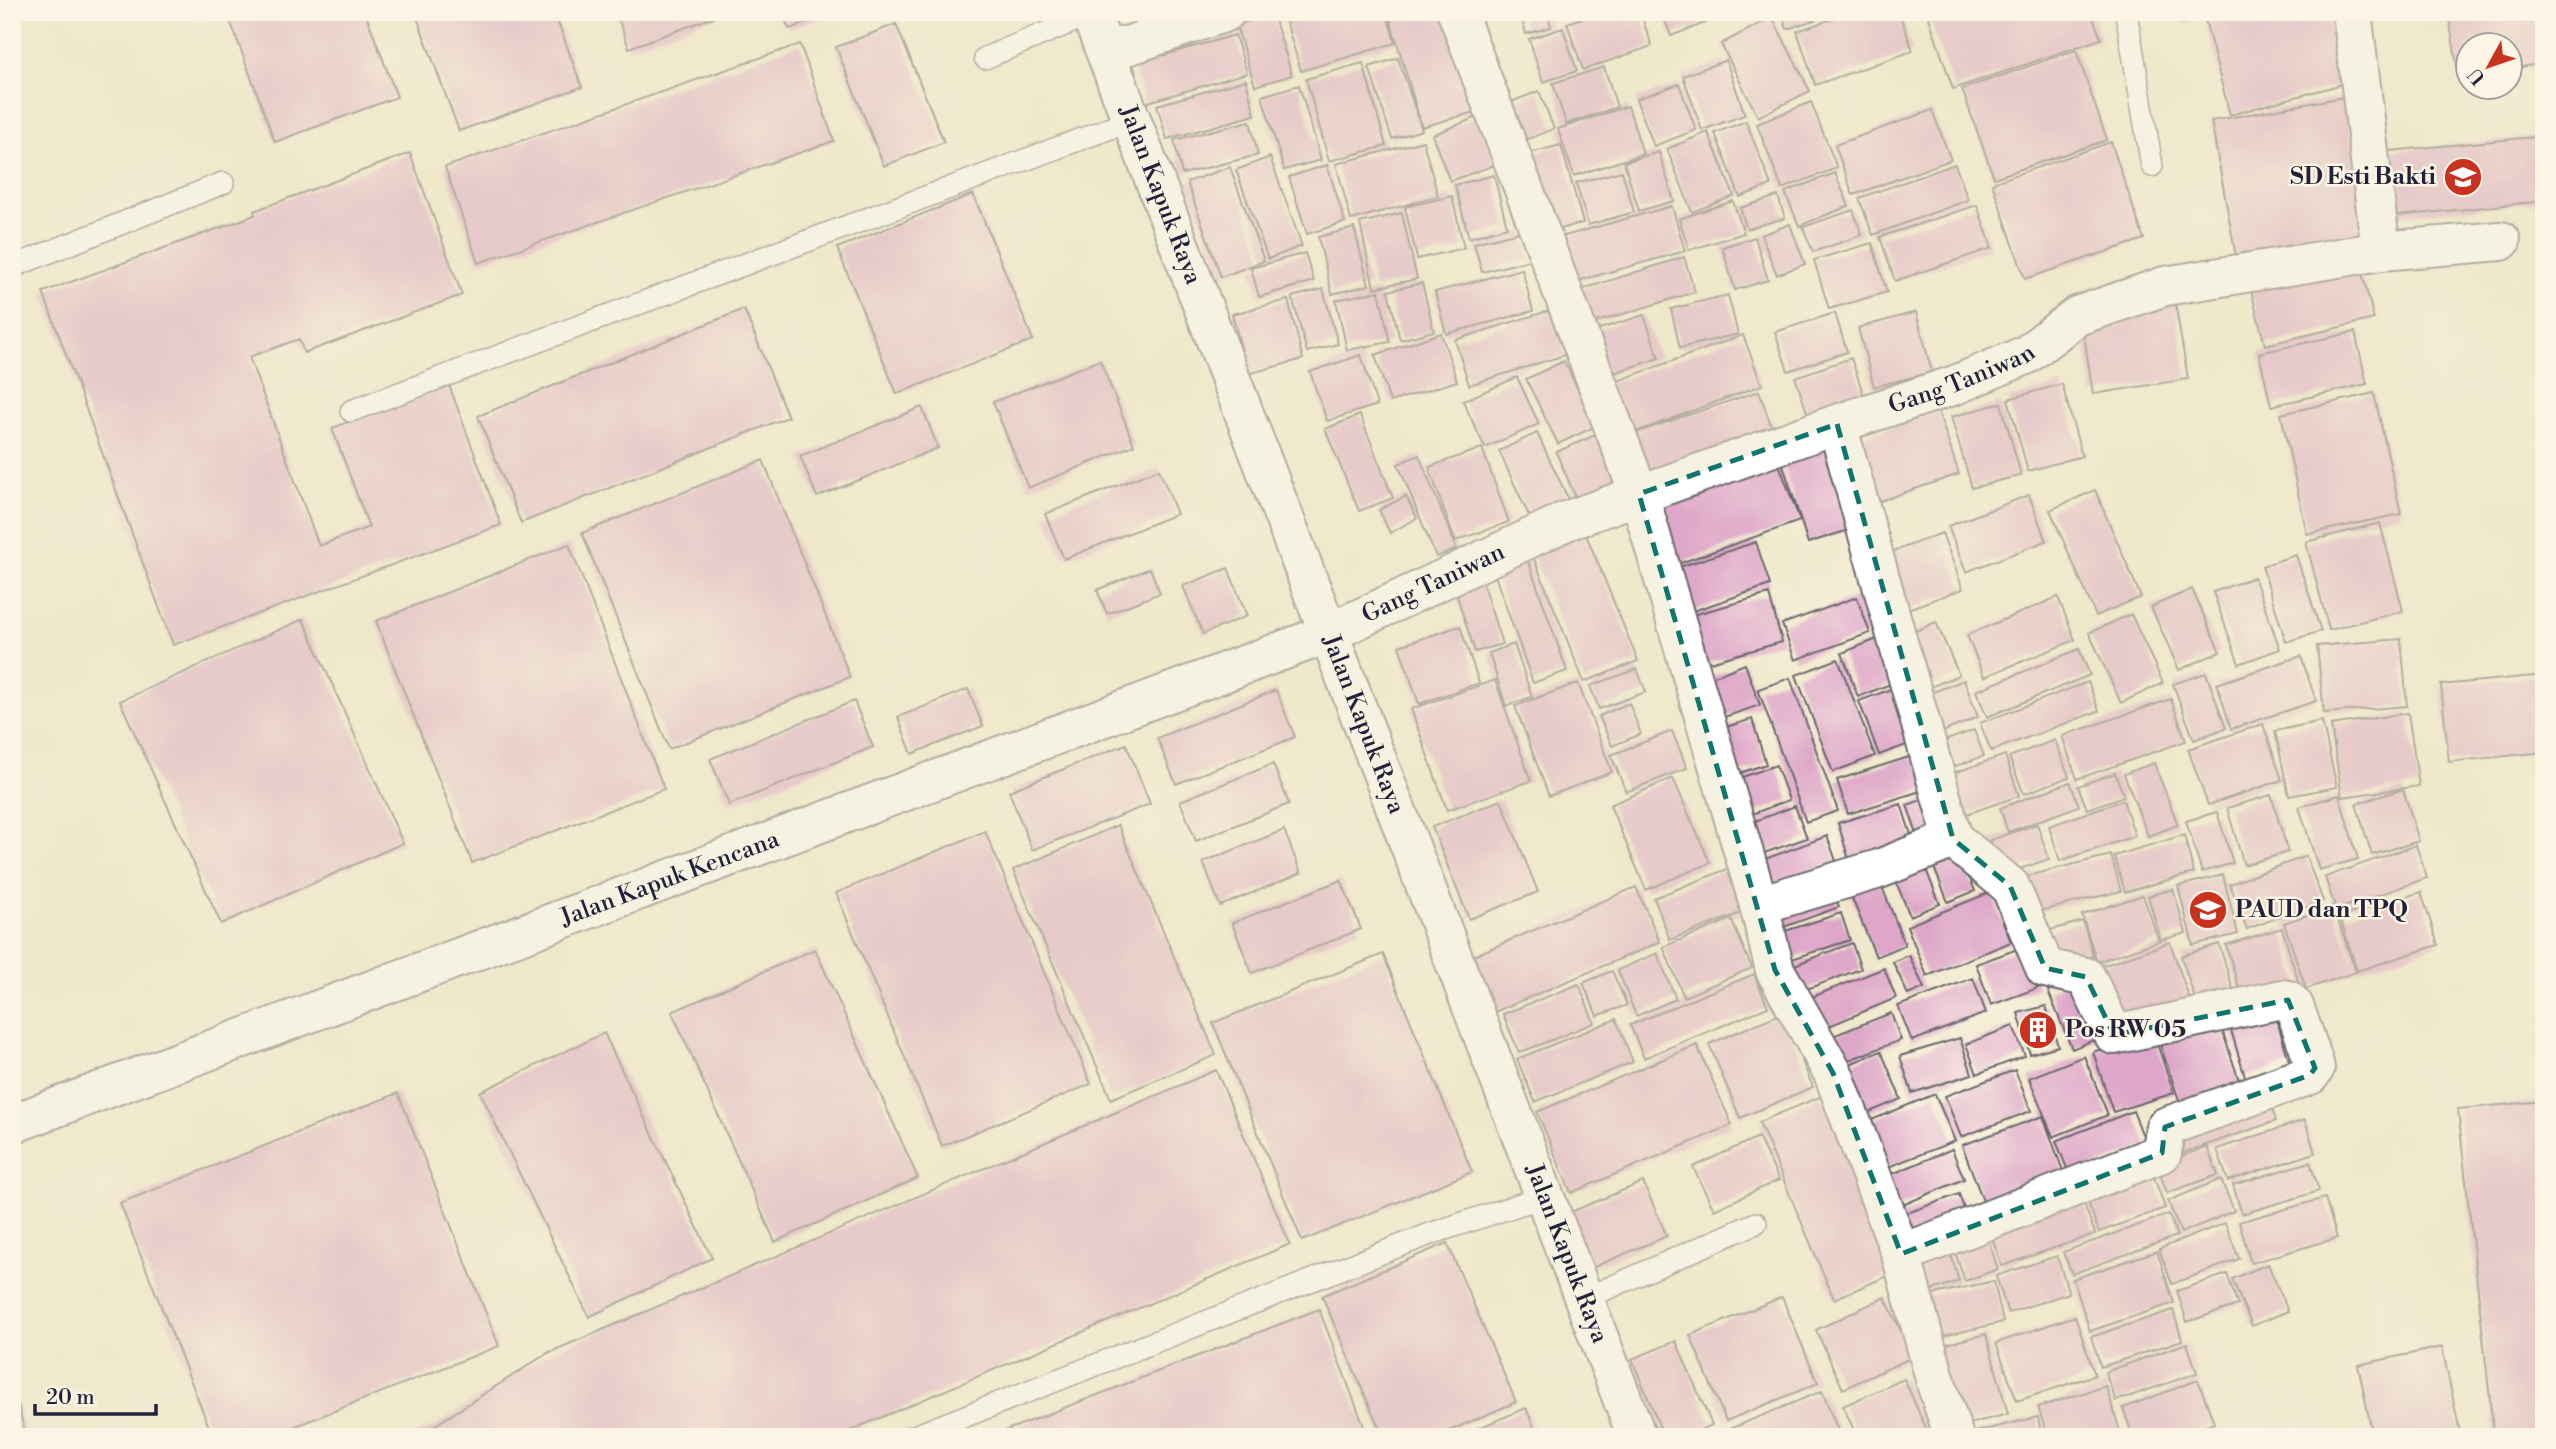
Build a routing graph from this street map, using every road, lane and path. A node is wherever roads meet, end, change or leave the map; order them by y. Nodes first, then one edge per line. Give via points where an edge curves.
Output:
1 (1226, 12) edge
2 (1457, 12) edge
3 (2126, 12) edge
4 (2351, 12) edge
5 (1091, 13) edge
6 (1105, 49) junction
7 (985, 58) dead end
8 (1132, 120) junction
9 (2152, 166) dead end
10 (223, 183) dead end
11 (2501, 241) dead end
12 (2381, 251) junction
13 (12, 267) edge
14 (351, 411) dead end
15 (1837, 424) junction
16 (1639, 494) junction
17 (1327, 634) junction
18 (1953, 839) junction
19 (1759, 905) junction
20 (12, 1124) edge
21 (1545, 1196) junction
22 (1756, 1223) dead end
23 (1901, 1254) junction
24 (1584, 1299) junction
25 (912, 1437) edge
26 (1637, 1437) edge
27 (1954, 1437) edge

1 - 6 street
2 - 16 street
3 - 9 lane
4 - 12 street
5 - 6 street, Jalan Kapuk Raya
5 - 7 lane
6 - 8 street, Jalan Kapuk Raya
8 - 14 lane
8 - 17 street, Jalan Kapuk Raya
10 - 13 lane
11 - 12 street, Gang Taniwan
12 - 15 street, Gang Taniwan via 2165,286 2077,316 2026,355 1955,385
15 - 16 street, Gang Taniwan
15 - 18 street
16 - 17 street, Gang Taniwan via 1566,521
16 - 19 street
17 - 20 street, Jalan Kapuk Kencana
17 - 21 street, Jalan Kapuk Raya
18 - 19 street via 1879,869
18 - 23 street via 2010,886 2045,968 2086,977 2114,1035 2282,999 2294,1006 2315,1068 2310,1075 2165,1127 2162,1153
19 - 23 street via 1775,970 1833,1073
21 - 24 street, Jalan Kapuk Raya
21 - 25 lane via 1430,1234
22 - 24 lane
23 - 27 street
24 - 26 street, Jalan Kapuk Raya

